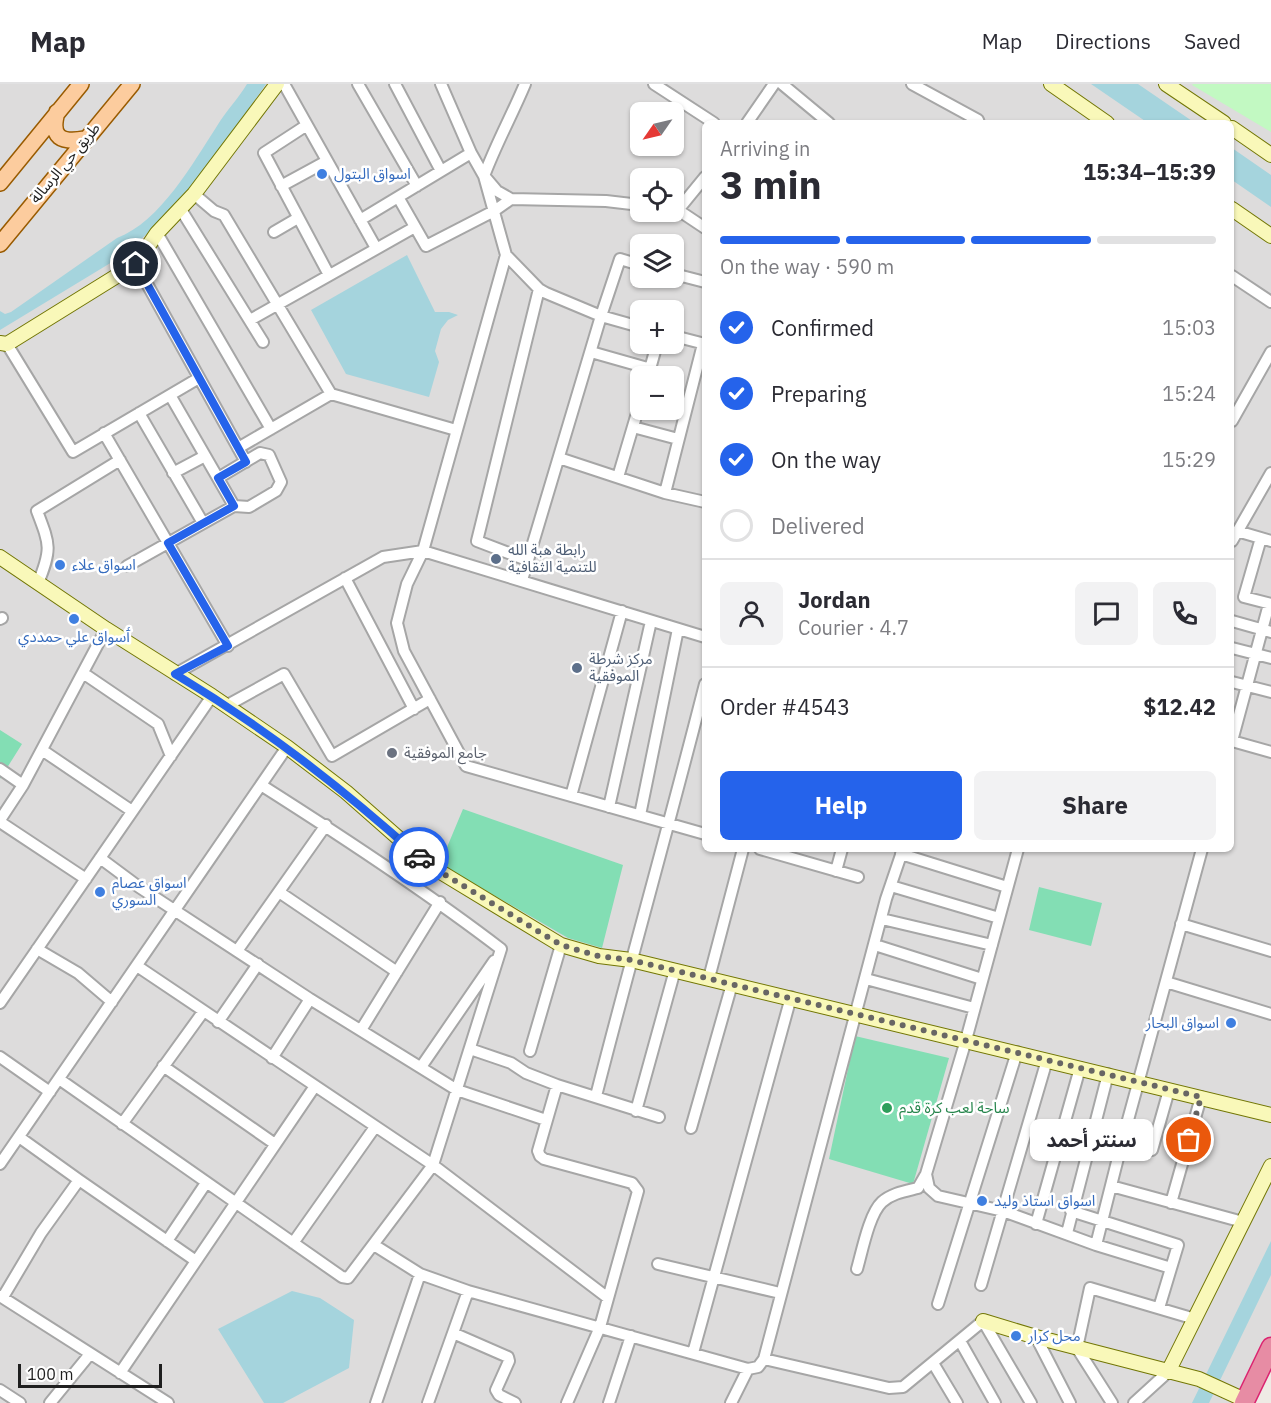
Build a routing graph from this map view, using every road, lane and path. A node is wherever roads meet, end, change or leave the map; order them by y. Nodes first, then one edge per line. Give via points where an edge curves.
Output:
1 (81, 84) edge
2 (132, 84) edge
3 (277, 84) edge
4 (284, 84) edge
5 (358, 84) edge
6 (395, 84) edge
7 (441, 84) edge
8 (525, 84) edge
9 (654, 84) edge
10 (774, 84) edge
11 (782, 84) edge
12 (912, 84) edge
13 (1051, 84) edge
14 (1166, 84) edge
15 (57, 111) junction
16 (709, 120) edge
17 (749, 120) edge
18 (822, 120) edge
19 (978, 120) edge
20 (1103, 120) edge
21 (1220, 120) edge
22 (307, 125) junction
23 (1234, 129) edge
24 (85, 139) junction
25 (34, 142) junction
26 (471, 153) junction
27 (1271, 155) edge
28 (327, 161) junction
29 (64, 165) junction
30 (441, 171) junction
31 (484, 176) junction
32 (702, 180) edge
33 (0, 183) edge
34 (281, 186) junction
35 (417, 186) junction
36 (194, 194) junction
37 (398, 197) junction
38 (511, 199) junction
39 (684, 200) edge
40 (630, 204) edge
41 (180, 208) junction
42 (1234, 210) edge
43 (494, 211) junction
44 (684, 214) edge
45 (298, 218) junction
46 (360, 220) junction
47 (415, 226) junction
48 (702, 226) edge
49 (274, 232) dead end
50 (157, 233) junction
51 (1271, 236) edge
52 (0, 244) edge
53 (376, 248) junction
54 (506, 255) junction
55 (630, 262) edge
56 (136, 264) junction
57 (329, 275) junction
58 (684, 277) edge
59 (1234, 277) edge
60 (702, 281) edge
61 (539, 289) junction
62 (1271, 302) edge
63 (279, 304) junction
64 (601, 316) junction
65 (250, 321) junction
66 (630, 324) edge
67 (684, 339) edge
68 (263, 342) dead end
69 (4, 343) edge
70 (702, 343) edge
71 (702, 351) edge
72 (591, 352) junction
73 (1271, 352) edge
74 (630, 366) edge
75 (199, 378) junction
76 (331, 394) junction
77 (170, 395) junction
78 (139, 413) junction
79 (1234, 417) edge
80 (635, 420) edge
81 (633, 427) junction
82 (271, 429) junction
83 (456, 430) junction
84 (104, 433) junction
85 (678, 440) junction
86 (238, 448) junction
87 (205, 456) junction
88 (558, 458) junction
89 (120, 460) junction
90 (246, 462) junction
91 (1271, 472) edge
92 (173, 473) junction
93 (618, 477) junction
94 (218, 478) junction
95 (665, 493) junction
96 (702, 501) edge
97 (234, 506) junction
98 (202, 523) junction
99 (1237, 531) junction
100 (1234, 537) edge
101 (1266, 539) edge
102 (168, 543) junction
103 (423, 551) junction
104 (0, 557) edge
105 (527, 560) junction
106 (127, 566) dead end
107 (345, 578) junction
108 (522, 580) junction
109 (38, 583) junction
110 (1270, 604) edge
111 (622, 611) junction
112 (651, 621) junction
113 (1234, 622) edge
114 (106, 629) junction
115 (678, 629) junction
116 (1267, 631) edge
117 (702, 636) edge
118 (228, 646) junction
119 (1234, 648) edge
120 (1257, 654) junction
121 (1271, 658) edge
122 (83, 673) junction
123 (175, 674) junction
124 (1234, 683) edge
125 (1247, 686) junction
126 (1271, 692) edge
127 (212, 696) junction
128 (702, 696) edge
129 (430, 699) junction
130 (226, 706) junction
131 (414, 709) junction
132 (1235, 716) edge
133 (1234, 742) edge
134 (287, 747) junction
135 (42, 750) junction
136 (1271, 752) edge
137 (171, 756) junction
138 (0, 769) edge
139 (23, 785) junction
140 (261, 785) junction
141 (571, 796) junction
142 (609, 807) junction
143 (132, 812) junction
144 (640, 815) junction
145 (0, 821) edge
146 (670, 824) junction
147 (326, 825) junction
148 (702, 833) edge
149 (742, 852) edge
150 (773, 852) edge
151 (841, 852) edge
152 (902, 852) edge
153 (905, 852) edge
154 (1017, 852) edge
155 (1201, 852) edge
156 (100, 858) junction
157 (836, 871) junction
158 (858, 877) dead end
159 (86, 879) junction
160 (891, 886) junction
161 (1007, 888) junction
162 (279, 892) junction
163 (440, 902) junction
164 (175, 910) junction
165 (999, 918) junction
166 (882, 919) junction
167 (1181, 924) junction
168 (561, 945) junction
169 (875, 945) junction
170 (992, 945) junction
171 (37, 949) junction
172 (501, 949) junction
173 (237, 951) junction
174 (1271, 951) edge
175 (631, 960) junction
176 (258, 964) junction
177 (136, 966) junction
178 (675, 970) junction
179 (398, 972) junction
180 (709, 978) junction
181 (866, 979) junction
182 (982, 979) junction
183 (1166, 982) junction
184 (732, 984) junction
185 (791, 998) junction
186 (310, 999) junction
187 (112, 1002) junction
188 (0, 1003) edge
189 (974, 1008) junction
190 (203, 1012) junction
191 (856, 1013) junction
192 (1271, 1014) edge
193 (218, 1022) junction
194 (361, 1030) junction
195 (966, 1040) junction
196 (470, 1049) junction
197 (530, 1051) dead end
198 (1017, 1052) junction
199 (0, 1057) edge
200 (272, 1058) junction
201 (1047, 1060) junction
202 (163, 1066) junction
203 (421, 1067) junction
204 (1080, 1068) junction
205 (1108, 1074) junction
206 (58, 1080) junction
207 (1138, 1082) junction
208 (557, 1085) junction
209 (315, 1086) junction
210 (457, 1090) junction
211 (1169, 1090) junction
212 (50, 1092) junction
213 (596, 1096) junction
214 (1201, 1097) junction
215 (636, 1111) junction
216 (1271, 1114) edge
217 (659, 1117) dead end
218 (546, 1120) junction
219 (122, 1124) junction
220 (375, 1127) junction
221 (691, 1128) dead end
222 (19, 1137) junction
223 (1122, 1142) junction
224 (275, 1144) junction
225 (0, 1164) edge
226 (433, 1165) junction
227 (1271, 1166) edge
228 (926, 1174) junction
229 (79, 1180) junction
230 (206, 1183) junction
231 (1111, 1186) junction
232 (236, 1203) junction
233 (1171, 1203) junction
234 (970, 1204) junction
235 (1003, 1211) junction
236 (1071, 1211) junction
237 (1102, 1221) junction
238 (1243, 1222) junction
239 (1036, 1224) junction
240 (1067, 1233) junction
241 (166, 1241) junction
242 (293, 1243) junction
243 (374, 1245) junction
244 (1096, 1245) junction
245 (196, 1261) junction
246 (658, 1264) dead end
247 (1171, 1268) junction
248 (857, 1269) dead end
249 (420, 1274) junction
250 (714, 1278) junction
251 (981, 1285) dead end
252 (468, 1291) junction
253 (780, 1293) junction
254 (1, 1297) edge
255 (608, 1298) junction
256 (938, 1304) dead end
257 (1159, 1308) junction
258 (1195, 1319) junction
259 (983, 1321) junction
260 (600, 1327) junction
261 (453, 1333) junction
262 (631, 1336) junction
263 (1036, 1337) junction
264 (960, 1341) junction
265 (1271, 1347) edge
266 (1077, 1348) junction
267 (693, 1353) junction
268 (90, 1354) junction
269 (764, 1359) junction
270 (933, 1363) junction
271 (748, 1369) junction
272 (1168, 1372) junction
273 (120, 1373) junction
274 (0, 1390) edge
275 (1245, 1401) edge
276 (20, 1403) edge
277 (50, 1403) edge
278 (168, 1403) edge
279 (376, 1403) edge
280 (428, 1403) edge
281 (515, 1403) edge
282 (567, 1403) edge
283 (609, 1403) edge
284 (731, 1403) edge
285 (957, 1403) edge
286 (995, 1403) edge
287 (1031, 1403) edge
288 (1070, 1403) edge
289 (1112, 1403) edge
290 (1134, 1403) edge

1 - 15 main road
2 - 24 main road, طريق حي الرسالة
3 - 36 street
4 - 22 street
5 - 35 street
6 - 30 street
7 - 26 street
8 - 31 street
9 - 16 street
10 - 17 street
11 - 18 street
12 - 19 street
13 - 20 street
14 - 21 street
15 - 24 main road via 57,135 69,142
15 - 25 main road
22 - 28 street
22 - 34 street via 264,153
23 - 27 street
24 - 29 main road, طريق حي الرسالة
25 - 29 main road via 40,138 52,141 60,150
25 - 33 main road
26 - 30 street
26 - 31 street
28 - 34 street
28 - 46 street
29 - 52 main road, طريق حي الرسالة
30 - 35 street
31 - 38 street
31 - 43 street
32 - 39 street
34 - 45 street
35 - 37 street
36 - 41 street
36 - 63 street via 214,212 224,215
37 - 46 street
37 - 47 street
38 - 40 street
38 - 43 street
41 - 50 street
41 - 65 street
42 - 51 street
43 - 47 street via 426,246
43 - 54 street
44 - 48 street
45 - 49 street
45 - 57 street
46 - 53 street
47 - 53 street
50 - 56 street
50 - 82 street
53 - 57 street
54 - 61 street
54 - 83 street
55 - 64 street via 620,259
56 - 69 street
56 - 75 street
57 - 63 street
58 - 60 street
59 - 62 street
61 - 64 street
61 - 105 street via 477,541
63 - 65 street
63 - 76 street
64 - 66 street
64 - 72 street
65 - 68 street
67 - 70 street
69 - 84 street via 73,452
71 - 85 street
72 - 74 street
72 - 88 street
73 - 79 street
75 - 77 street
75 - 86 street
76 - 82 street
76 - 83 street
77 - 78 street
77 - 87 street
78 - 84 street
78 - 92 street
80 - 81 street
81 - 85 street
81 - 93 street
82 - 86 street
83 - 103 street
84 - 89 street
85 - 95 street
86 - 90 street
87 - 92 street
87 - 94 street
88 - 93 street
88 - 105 street
89 - 102 street
89 - 109 street via 38,511 48,538 48,558
90 - 94 street
90 - 97 street via 260,453 268,455 281,482 276,491 249,507
91 - 99 street
92 - 98 street
93 - 95 street
94 - 97 street
95 - 96 street
97 - 98 street
98 - 102 street
99 - 100 street
99 - 101 street
101 - 110 street via 1244,597
102 - 106 street
102 - 118 street
103 - 107 street via 383,556
103 - 108 street
103 - 129 street via 407,584 397,623 404,651
104 - 109 street
105 - 108 street
107 - 118 street
107 - 131 street
108 - 111 street
109 - 114 street
110 - 116 street
111 - 112 street
111 - 141 street
112 - 115 street
112 - 142 street
113 - 116 street
114 - 122 street
114 - 123 street
115 - 117 street
115 - 144 street
116 - 120 street
118 - 123 street
119 - 120 street
120 - 121 street
120 - 125 street
122 - 135 street
122 - 137 street via 158,724
123 - 127 street
124 - 125 street
125 - 126 street
125 - 132 street
127 - 130 street
127 - 137 street
128 - 146 street
129 - 131 street
129 - 141 street via 466,766
130 - 131 street via 284,674 332,756
130 - 134 street
133 - 136 street
134 - 140 street
134 - 168 street via 346,792 429,865
135 - 139 street
135 - 143 street
137 - 143 street
138 - 139 street
139 - 145 street
140 - 147 street
140 - 164 street
141 - 142 street
142 - 144 street
143 - 156 street
144 - 146 street
145 - 159 street
146 - 148 street
146 - 175 street
147 - 162 street
147 - 163 street
149 - 180 street
150 - 157 street
151 - 157 street
152 - 160 street
153 - 161 street
154 - 161 street
155 - 167 street
156 - 159 street
156 - 164 street
157 - 158 street
159 - 171 street
160 - 165 street
160 - 166 street
161 - 165 street
162 - 173 street
162 - 179 street
163 - 172 street
163 - 179 street
164 - 173 street
164 - 177 street
165 - 170 street
166 - 169 street
166 - 170 street
167 - 174 street
167 - 183 street
168 - 175 street via 598,956
168 - 197 street
169 - 181 street
169 - 182 street
170 - 182 street
171 - 187 street via 78,973
171 - 188 street
172 - 196 street
172 - 203 street
173 - 176 street
175 - 178 street
175 - 213 street
176 - 186 street
176 - 193 street
177 - 187 street
177 - 190 street
178 - 180 street
178 - 215 street
179 - 194 street
180 - 184 street
181 - 189 street
181 - 191 street
182 - 189 street
183 - 192 street
183 - 207 street
184 - 185 street
184 - 221 street
185 - 191 street
185 - 250 street
186 - 194 street
186 - 200 street
187 - 206 street
189 - 195 street
190 - 193 street
190 - 202 street
191 - 195 street
191 - 253 street
193 - 200 street
194 - 203 street
195 - 198 street
195 - 228 street
196 - 208 street
196 - 210 street
198 - 201 street
198 - 234 street
199 - 212 street
200 - 209 street
201 - 204 street
201 - 235 street
202 - 219 street
202 - 224 street
203 - 210 street
204 - 205 street
204 - 239 street
205 - 207 street
205 - 236 street
206 - 212 street
206 - 219 street
207 - 211 street
207 - 223 street
208 - 213 street
208 - 218 street
209 - 220 street
209 - 224 street
210 - 218 street
210 - 226 street
211 - 214 street
211 - 223 street via 1152,1150
212 - 222 street
213 - 215 street
214 - 216 street
214 - 233 street
215 - 217 street
218 - 255 street via 540,1156 632,1183 638,1191
219 - 230 street
220 - 226 street
220 - 242 street
222 - 225 street
222 - 229 street
223 - 231 street
224 - 232 street
226 - 243 street
226 - 255 street
227 - 238 street
228 - 234 street via 929,1188 938,1196
228 - 248 street via 918,1188 881,1203 869,1226
229 - 241 street
229 - 254 street
230 - 232 street
230 - 241 street
231 - 233 street
231 - 237 street
232 - 242 street
232 - 245 street
233 - 238 street
234 - 235 street
234 - 256 street
235 - 239 street
235 - 251 street
236 - 237 street
236 - 240 street
237 - 244 street
237 - 247 street via 1178,1245
238 - 258 street
239 - 240 street
240 - 244 street
241 - 245 street
242 - 243 street via 348,1278
243 - 249 street
244 - 247 street
245 - 273 street
246 - 250 street
247 - 257 street
249 - 252 street
249 - 279 street
250 - 253 street
250 - 267 street
252 - 260 street
252 - 261 street
253 - 269 street
254 - 268 street
255 - 260 street
257 - 258 street
257 - 266 street via 1090,1288
258 - 272 street
259 - 263 street
259 - 264 street
259 - 287 street
260 - 262 street
260 - 282 street
261 - 280 street
261 - 281 street via 508,1357 496,1390
262 - 267 street
262 - 283 street
263 - 266 street
263 - 288 street
264 - 270 street
264 - 286 street
265 - 275 highway
266 - 272 street
266 - 289 street
267 - 271 street
268 - 273 street
268 - 277 street
269 - 270 street via 889,1388 903,1387
269 - 271 street via 758,1367
270 - 285 street
271 - 284 street
272 - 275 street via 1199,1379
272 - 290 street
273 - 278 street
274 - 276 street

